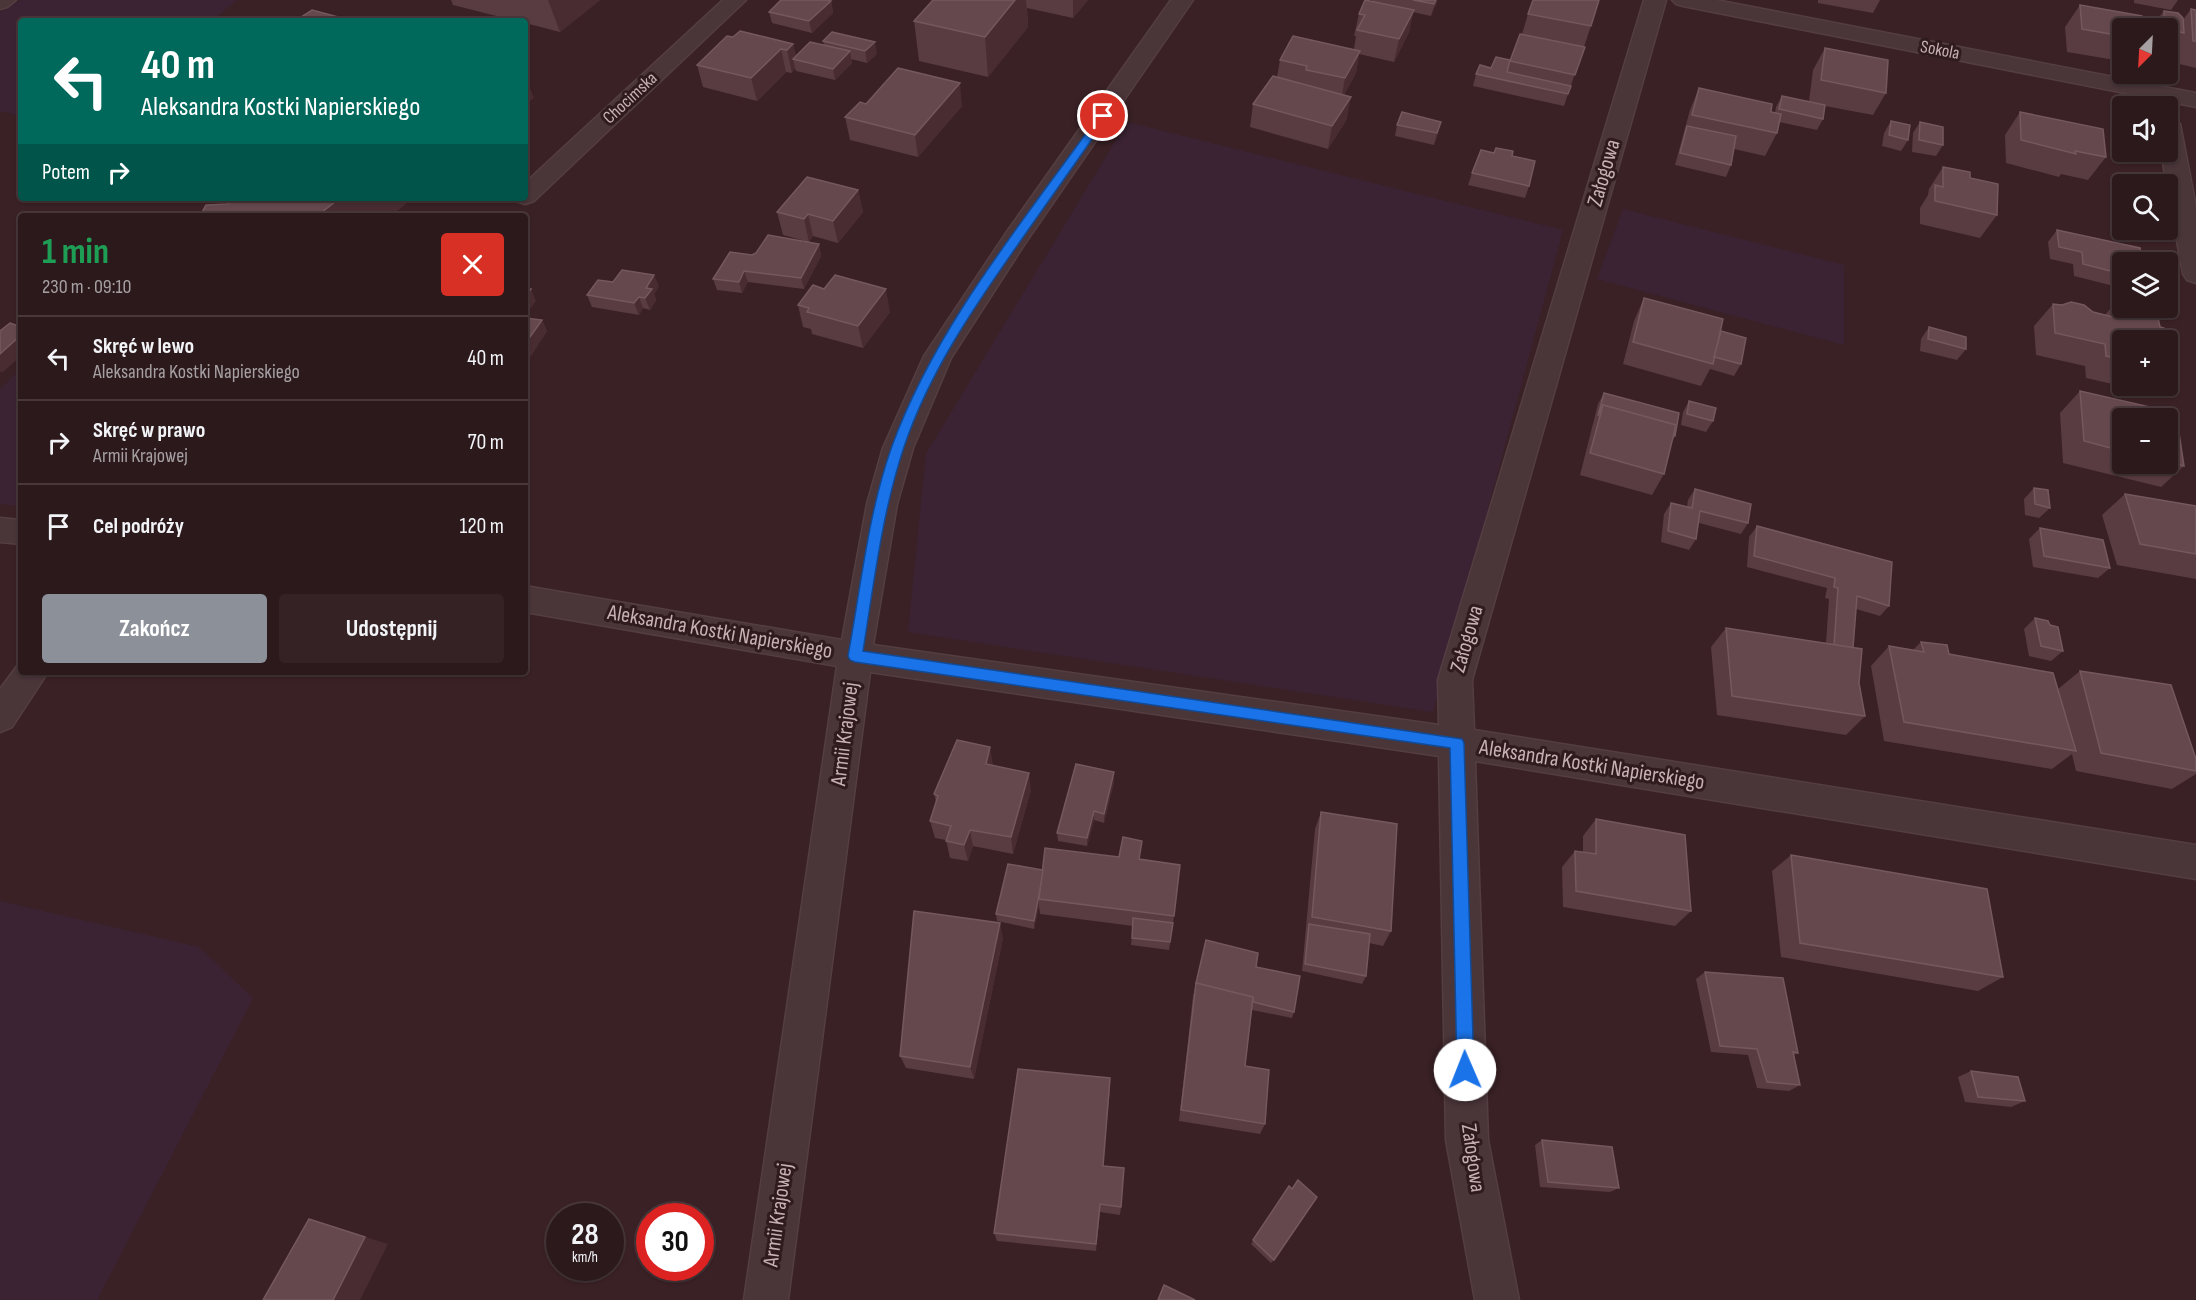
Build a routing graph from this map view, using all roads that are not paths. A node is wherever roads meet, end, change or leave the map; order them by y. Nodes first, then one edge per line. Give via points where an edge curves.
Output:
1 (5, 0) edge
2 (735, 0) edge
3 (1182, 0) edge
4 (1655, 0) edge
5 (1683, 0) edge
6 (0, 3) edge
7 (2144, 96) edge
8 (2178, 100) edge
9 (2196, 100) edge
10 (2175, 162) edge
11 (528, 194) edge
12 (2196, 274) edge
13 (0, 530) edge
14 (18, 532) edge
15 (528, 599) edge
16 (855, 656) junction
17 (29, 675) edge
18 (0, 717) edge
19 (1457, 743) junction
20 (2196, 862) edge
21 (766, 1300) edge
22 (1497, 1300) edge

1 - 6 street
2 - 11 street, Chocimska
3 - 16 street, Armii Krajowej via 938,356 898,447 882,504
4 - 19 street, Załogowa via 1455,680
5 - 7 street, Sokola
8 - 9 street, Sokola
10 - 12 street
13 - 14 street
15 - 16 street, Aleksandra Kostki Napierskiego
16 - 19 street, Aleksandra Kostki Napierskiego
16 - 21 street, Armii Krajowej
17 - 18 street
19 - 20 street, Aleksandra Kostki Napierskiego
19 - 22 street, Załogowa via 1467,1140

